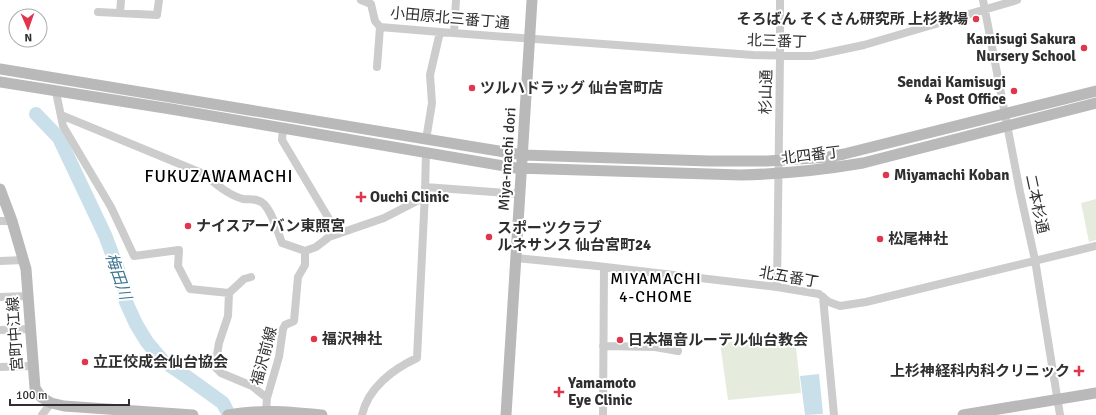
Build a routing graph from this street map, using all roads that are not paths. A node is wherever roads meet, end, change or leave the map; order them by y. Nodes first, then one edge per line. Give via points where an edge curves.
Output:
1 (121, 0) edge
2 (159, 0) edge
3 (361, 0) edge
4 (456, 0) edge
5 (532, 0) edge
6 (780, 0) edge
7 (983, 0) edge
8 (1017, 0) edge
9 (984, 9) junction
10 (98, 12) dead end
11 (120, 13) junction
12 (380, 27) junction
13 (440, 32) junction
14 (454, 33) junction
15 (530, 39) junction
16 (780, 56) junction
17 (377, 67) dead end
18 (0, 70) edge
19 (0, 82) edge
20 (1096, 91) edge
21 (56, 92) junction
22 (1096, 103) edge
23 (1005, 114) junction
24 (60, 115) junction
25 (1008, 126) junction
26 (283, 128) junction
27 (426, 140) junction
28 (426, 152) junction
29 (523, 155) junction
30 (779, 160) junction
31 (522, 169) junction
32 (778, 174) junction
33 (0, 189) edge
34 (425, 190) junction
35 (520, 194) junction
36 (12, 220) junction
37 (0, 221) edge
38 (338, 234) junction
39 (1096, 246) edge
40 (305, 251) junction
41 (516, 258) junction
42 (24, 260) junction
43 (1035, 260) junction
44 (0, 261) edge
45 (604, 267) junction
46 (251, 276) dead end
47 (777, 287) junction
48 (229, 293) junction
49 (28, 296) junction
50 (0, 297) edge
51 (823, 297) junction
52 (30, 329) junction
53 (0, 330) edge
54 (603, 346) junction
55 (678, 351) dead end
56 (32, 366) junction
57 (0, 367) edge
58 (1096, 392) edge
59 (267, 398) junction
60 (1058, 399) junction
61 (51, 403) junction
62 (266, 411) junction
63 (42, 415) edge
64 (193, 415) edge
65 (228, 415) edge
66 (322, 415) edge
67 (362, 415) edge
68 (506, 415) edge
69 (603, 415) edge
70 (834, 415) edge
71 (963, 415) edge
72 (1060, 415) edge

1 - 11 street
2 - 11 street via 157,15
3 - 12 street, 小田原北三番丁通 via 371,4 375,21
4 - 14 street
5 - 15 street, Miya-machi dori
6 - 16 street, 杉山通
7 - 9 street, 二本杉通
8 - 9 street, 北三番丁
9 - 16 street, 北三番丁 via 825,54
9 - 23 street, 二本杉通
10 - 11 street
12 - 13 street, 小田原北三番丁通
12 - 17 street
13 - 14 street, 小田原北三番丁通
13 - 27 street via 430,75 432,103
14 - 15 street, 小田原北三番丁通
15 - 16 street, 北三番丁
15 - 29 street, Miya-machi dori
16 - 30 street, 杉山通
18 - 27 street, 北四番丁
19 - 21 street, 北四番丁
20 - 23 street, 北四番丁
21 - 24 street
21 - 26 street, 北四番丁
22 - 25 street, 北四番丁
23 - 25 street, 二本杉通
23 - 30 street, 北四番丁 via 859,151
24 - 40 street via 204,174 234,196 247,200 257,199 263,203 275,221 282,243
24 - 48 street via 63,126 110,207 134,256 179,250 178,266 190,289
25 - 32 street, 北四番丁 via 863,163
25 - 43 street, 二本杉通
26 - 28 street, 北四番丁
26 - 38 street via 282,140
27 - 29 street, 北四番丁
28 - 31 street, 北四番丁
28 - 34 street
29 - 30 street, 北四番丁 via 709,161
29 - 31 street, Miya-machi dori
30 - 32 street, 杉山通
31 - 32 street, 北四番丁
31 - 35 street, Miya-machi dori
32 - 47 street, 杉山通
33 - 36 street, 宮町中江線
34 - 35 street
34 - 38 street via 419,200 384,218
34 - 67 street via 417,358 398,367 372,392
35 - 41 street, Miya-machi dori
36 - 37 street
36 - 42 street, 宮町中江線
38 - 40 street
39 - 43 street, 北五番丁
40 - 59 street, 福沢前線 via 305,265 298,277 294,321 285,325 283,329 279,357
41 - 45 street, 北五番丁
41 - 68 street, Miya-machi dori
42 - 44 street
42 - 49 street, 宮町中江線
43 - 51 street, 北五番丁 via 866,302 840,306
43 - 60 street, 二本杉通
45 - 47 street, 北五番丁
45 - 54 street
46 - 48 street
47 - 51 street, 北五番丁 via 819,294
48 - 59 street via 228,316 219,343 215,367 221,373 252,386
49 - 50 street
49 - 52 street, 宮町中江線
51 - 70 street
52 - 53 street
52 - 56 street, 宮町中江線
54 - 55 street via 655,347
54 - 69 street
56 - 57 street
56 - 61 street, 宮町中江線 via 35,388 40,397
58 - 60 street
59 - 62 street, 福沢前線
60 - 71 street
60 - 72 street, 二本杉通
61 - 63 street
61 - 64 street
62 - 65 street
62 - 66 street

